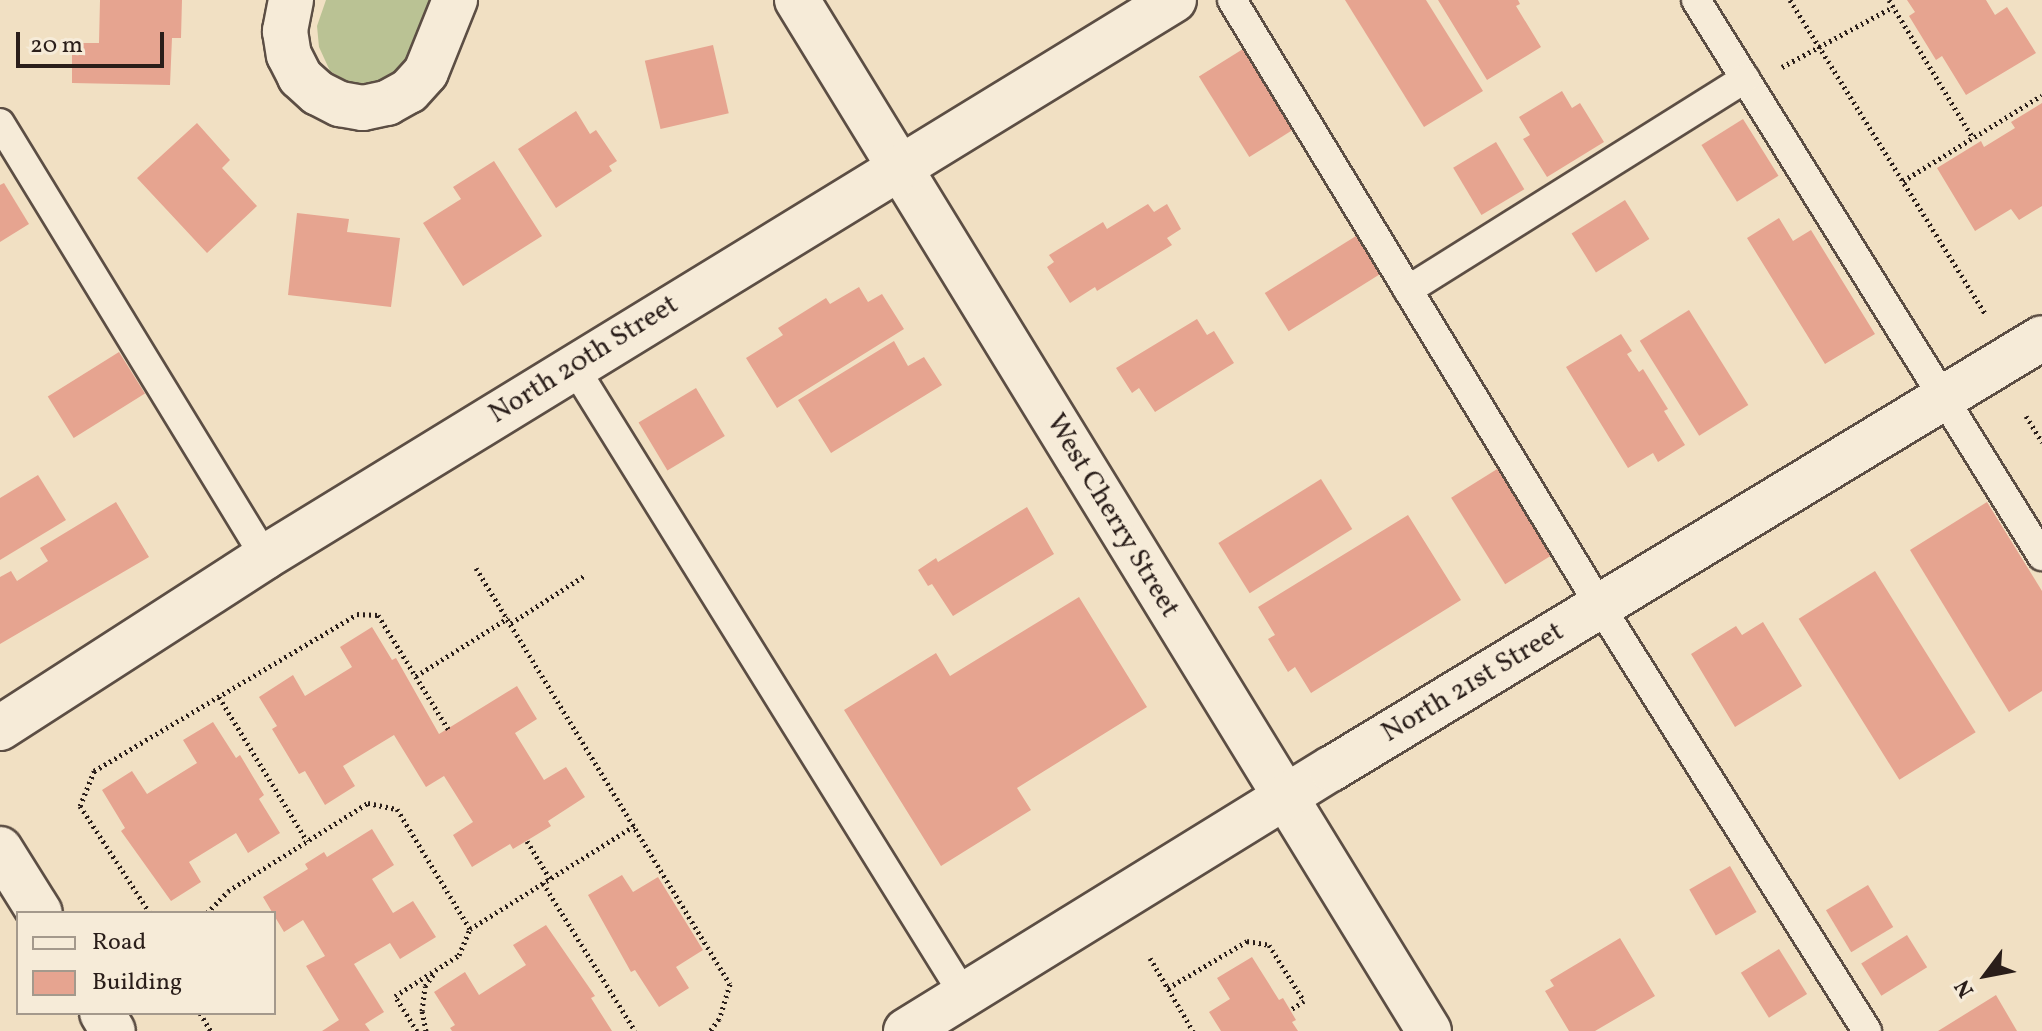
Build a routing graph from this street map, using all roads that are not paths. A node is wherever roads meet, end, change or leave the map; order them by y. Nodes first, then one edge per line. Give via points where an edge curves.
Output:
1 (291, 0) edge
2 (455, 0) edge
3 (797, 0) edge
4 (1174, 0) edge
5 (1232, 0) edge
6 (1696, 0) edge
7 (1747, 83) junction
8 (0, 123) edge
9 (899, 167) junction
10 (1408, 290) junction
11 (2042, 338) edge
12 (574, 367) junction
13 (1943, 398) junction
14 (2042, 556) edge
15 (265, 557) junction
16 (1600, 606) junction
17 (0, 728) edge
18 (1283, 798) junction
19 (0, 849) edge
20 (39, 911) edge
21 (964, 995) junction
22 (906, 1031) edge
23 (1429, 1031) edge
24 (1867, 1031) edge

1 - 2 street via 285,31 300,77 340,104 363,108 409,91 426,72
3 - 9 street, West Cherry Street
4 - 9 street, North 20th Street
5 - 10 lane
6 - 7 lane
7 - 10 lane
7 - 13 lane
8 - 15 lane
9 - 12 street, North 20th Street
9 - 18 street, West Cherry Street
10 - 16 lane
11 - 13 street, North 21st Street
12 - 15 street, North 20th Street
12 - 21 lane
13 - 14 lane
13 - 16 street, North 21st Street
15 - 17 street, North 20th Street
16 - 18 street, North 21st Street
16 - 24 lane
18 - 21 street, North 21st Street
18 - 23 street, West Cherry Street
19 - 20 street
21 - 22 street, North 21st Street

